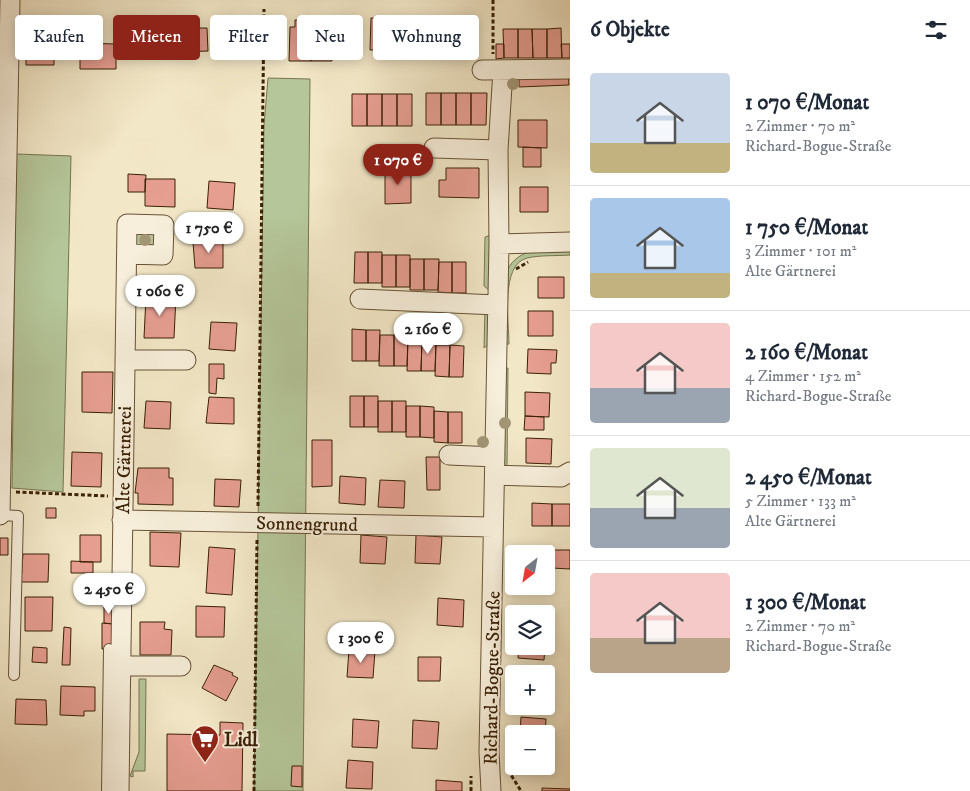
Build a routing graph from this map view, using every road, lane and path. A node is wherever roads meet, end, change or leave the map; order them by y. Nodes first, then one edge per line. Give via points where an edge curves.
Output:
1 (493, 0) edge
2 (6, 9) edge
3 (264, 9) dead end
4 (570, 69) edge
5 (493, 70) junction
6 (434, 148) dead end
7 (498, 150) junction
8 (570, 242) edge
9 (499, 244) junction
10 (127, 254) dead end
11 (2, 265) edge
12 (360, 299) dead end
13 (496, 305) junction
14 (125, 360) junction
15 (186, 360) dead end
16 (449, 455) dead end
17 (495, 466) junction
18 (570, 472) edge
19 (1, 492) edge
20 (122, 496) junction
21 (0, 516) edge
22 (122, 520) junction
23 (257, 522) junction
24 (493, 527) junction
25 (109, 649) dead end
26 (121, 666) junction
27 (181, 666) dead end
28 (14, 674) dead end
29 (106, 791) edge
30 (119, 791) edge
31 (254, 791) edge
32 (491, 791) edge

1 - 5 path
2 - 11 street
3 - 23 path
4 - 5 street
5 - 7 street, Richard-Bogue-Straße
6 - 7 street
7 - 9 street, Richard-Bogue-Straße
8 - 9 street
9 - 13 street, Richard-Bogue-Straße
10 - 14 street, Alte Gärtnerei
11 - 19 street
12 - 13 street
13 - 17 street, Richard-Bogue-Straße
14 - 15 street
14 - 20 street, Alte Gärtnerei
16 - 17 street
17 - 18 street via 562,477
17 - 24 street, Richard-Bogue-Straße
19 - 20 path
19 - 21 street
20 - 22 street, Alte Gärtnerei
21 - 28 lane via 18,516
22 - 23 street, Sonnengrund
22 - 26 street, Alte Gärtnerei
23 - 24 street, Sonnengrund
23 - 31 path
24 - 32 street, Richard-Bogue-Straße
25 - 29 lane
26 - 27 street
26 - 30 street, Alte Gärtnerei

